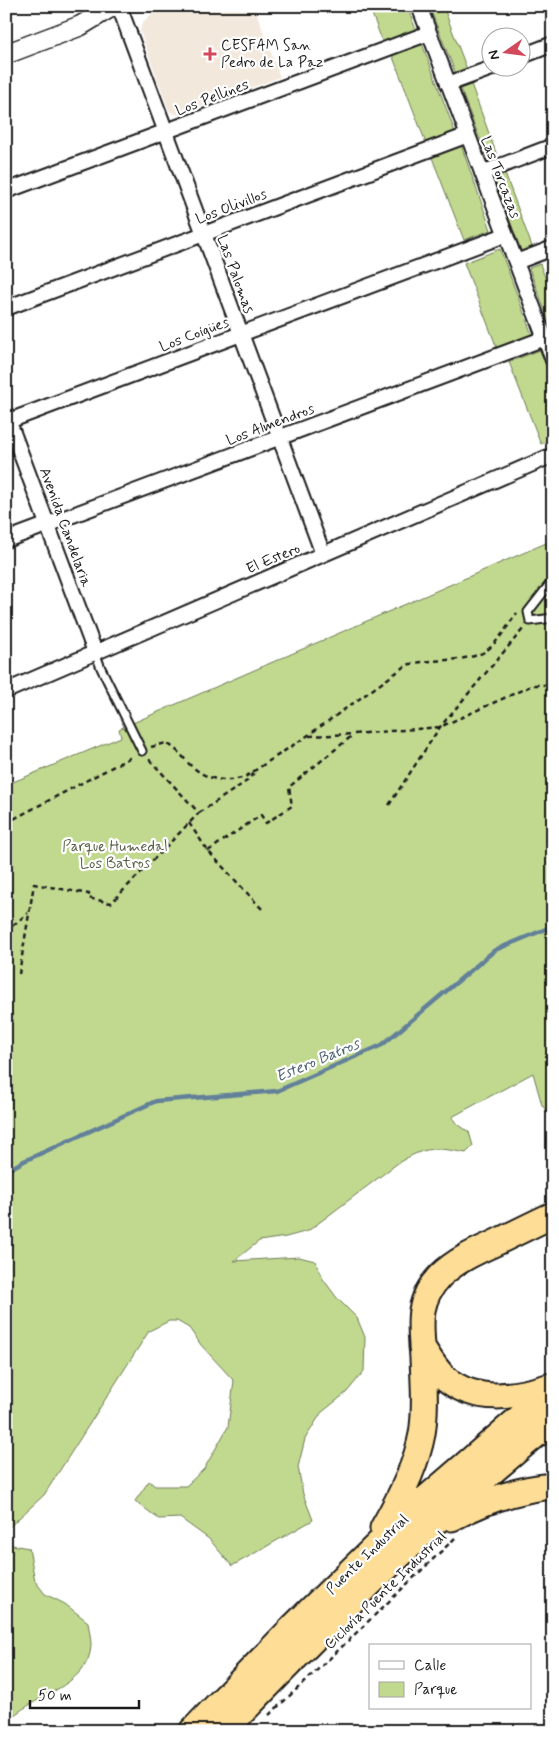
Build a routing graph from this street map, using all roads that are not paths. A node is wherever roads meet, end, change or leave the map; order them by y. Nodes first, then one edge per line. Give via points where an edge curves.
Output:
1 (114, 6) edge
2 (119, 6) edge
3 (419, 6) edge
4 (429, 33) junction
5 (553, 44) edge
6 (532, 52) edge
7 (6, 54) edge
8 (482, 72) edge
9 (448, 84) junction
10 (166, 131) junction
11 (468, 135) junction
12 (553, 146) edge
13 (482, 173) junction
14 (6, 191) edge
15 (204, 234) junction
16 (505, 235) junction
17 (553, 248) edge
18 (516, 262) junction
19 (6, 308) edge
20 (241, 334) junction
21 (545, 338) junction
22 (552, 354) edge
23 (7, 419) edge
24 (280, 437) junction
25 (553, 455) edge
26 (47, 525) junction
27 (6, 540) edge
28 (323, 554) junction
29 (553, 580) edge
30 (553, 618) edge
31 (95, 652) junction
32 (6, 691) edge
33 (142, 751) road end
34 (553, 1215) edge
35 (422, 1347) junction
36 (553, 1388) edge
37 (553, 1421) edge
38 (553, 1486) edge
39 (422, 1536) junction
40 (366, 1554) junction
41 (192, 1731) edge
42 (224, 1731) edge

1 - 7 main road via 80,26
2 - 10 street, Las Palomas
3 - 4 street, Las Torcazas
4 - 9 street, Las Torcazas
4 - 10 street, Los Pellines
5 - 6 street
8 - 9 street
9 - 11 street, Las Torcazas
10 - 14 street, Los Pellines
10 - 15 street, Las Palomas
11 - 13 street, Las Torcazas
11 - 15 street, Los Olivillos
12 - 13 street
13 - 16 street, Las Torcazas
15 - 19 street, Los Olivillos
15 - 20 street, Las Palomas
16 - 18 street, Las Torcazas
16 - 20 street, Los Coigües
17 - 18 street
18 - 21 street, Las Torcazas
20 - 23 street, Los Coigües
20 - 24 street, Las Palomas
21 - 22 street, Las Torcazas
21 - 24 street, Los Almendros
23 - 26 street, Avenida Candelaria
24 - 26 street, Los Almendros
24 - 28 street, Las Palomas
25 - 28 street, El Estero
26 - 27 street, Los Almendros
26 - 31 street, Avenida Candelaria
28 - 31 street, El Estero
29 - 30 lane via 528,612 530,621
31 - 32 street, El Estero
31 - 33 lane
34 - 35 highway via 471,1254 439,1277 429,1291 422,1311
35 - 36 highway via 444,1377 472,1393 516,1396
35 - 40 highway via 425,1400 419,1444 397,1502
36 - 40 highway, Puente Industrial
37 - 39 highway, Puente Industrial
38 - 39 highway via 529,1489 493,1500 467,1510
39 - 42 highway, Puente Industrial via 332,1620
40 - 41 highway, Puente Industrial

